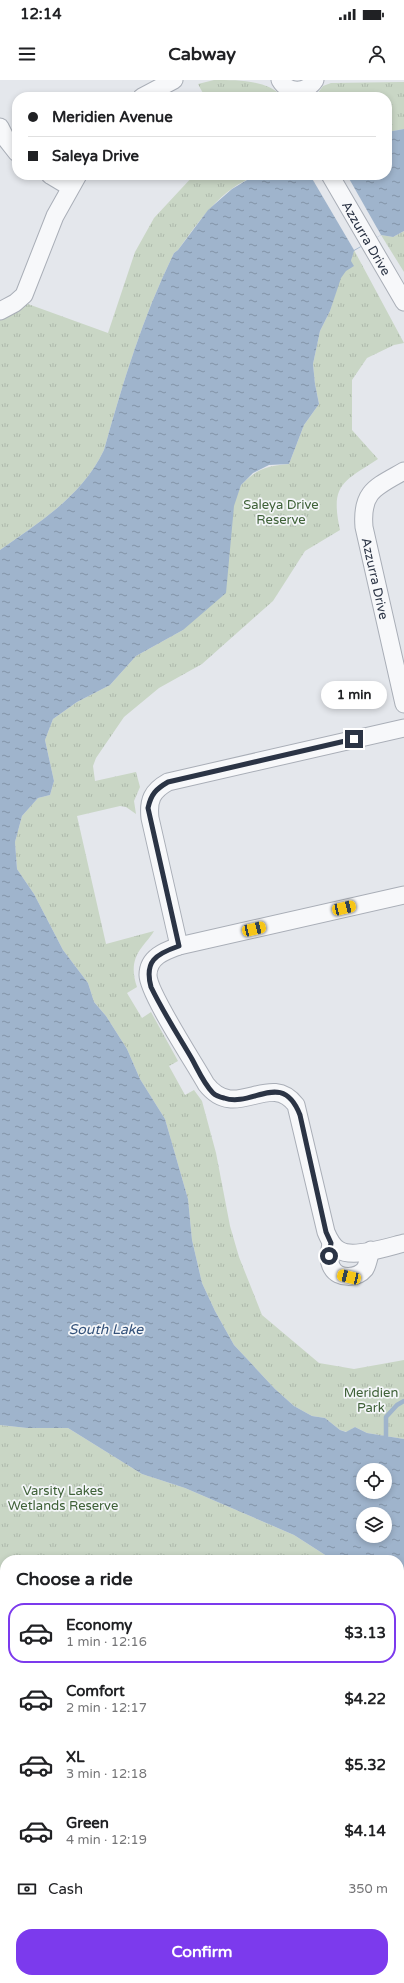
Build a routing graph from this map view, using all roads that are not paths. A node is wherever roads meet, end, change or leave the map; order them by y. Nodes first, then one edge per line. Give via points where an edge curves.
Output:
1 (174, 80) edge
2 (282, 85) edge
3 (314, 85) edge
4 (151, 92) edge
5 (0, 127) edge
6 (12, 147) edge
7 (333, 180) edge
8 (74, 181) edge
9 (404, 302) edge
10 (0, 311) edge
11 (404, 471) edge
12 (404, 704) edge
13 (404, 728) edge
14 (404, 895) edge
15 (179, 946) junction
16 (331, 1243) junction
17 (404, 1243) edge
18 (371, 1250) junction

1 - 4 street
2 - 3 street via 295,90
5 - 6 street
7 - 9 street, Azzurra Drive
8 - 10 street via 55,216 24,295
11 - 12 street, Azzurra Drive via 376,488 367,498 363,512 364,527
13 - 15 street via 168,782 157,788 150,797 148,808
14 - 15 street
15 - 16 street via 162,952 151,962 148,975 160,1005 214,1093 224,1099 236,1100 277,1092 284,1094 296,1105 326,1232
16 - 18 street via 339,1251 350,1254
16 - 18 street via 329,1260 332,1269 340,1275 349,1277 365,1268
17 - 18 street

